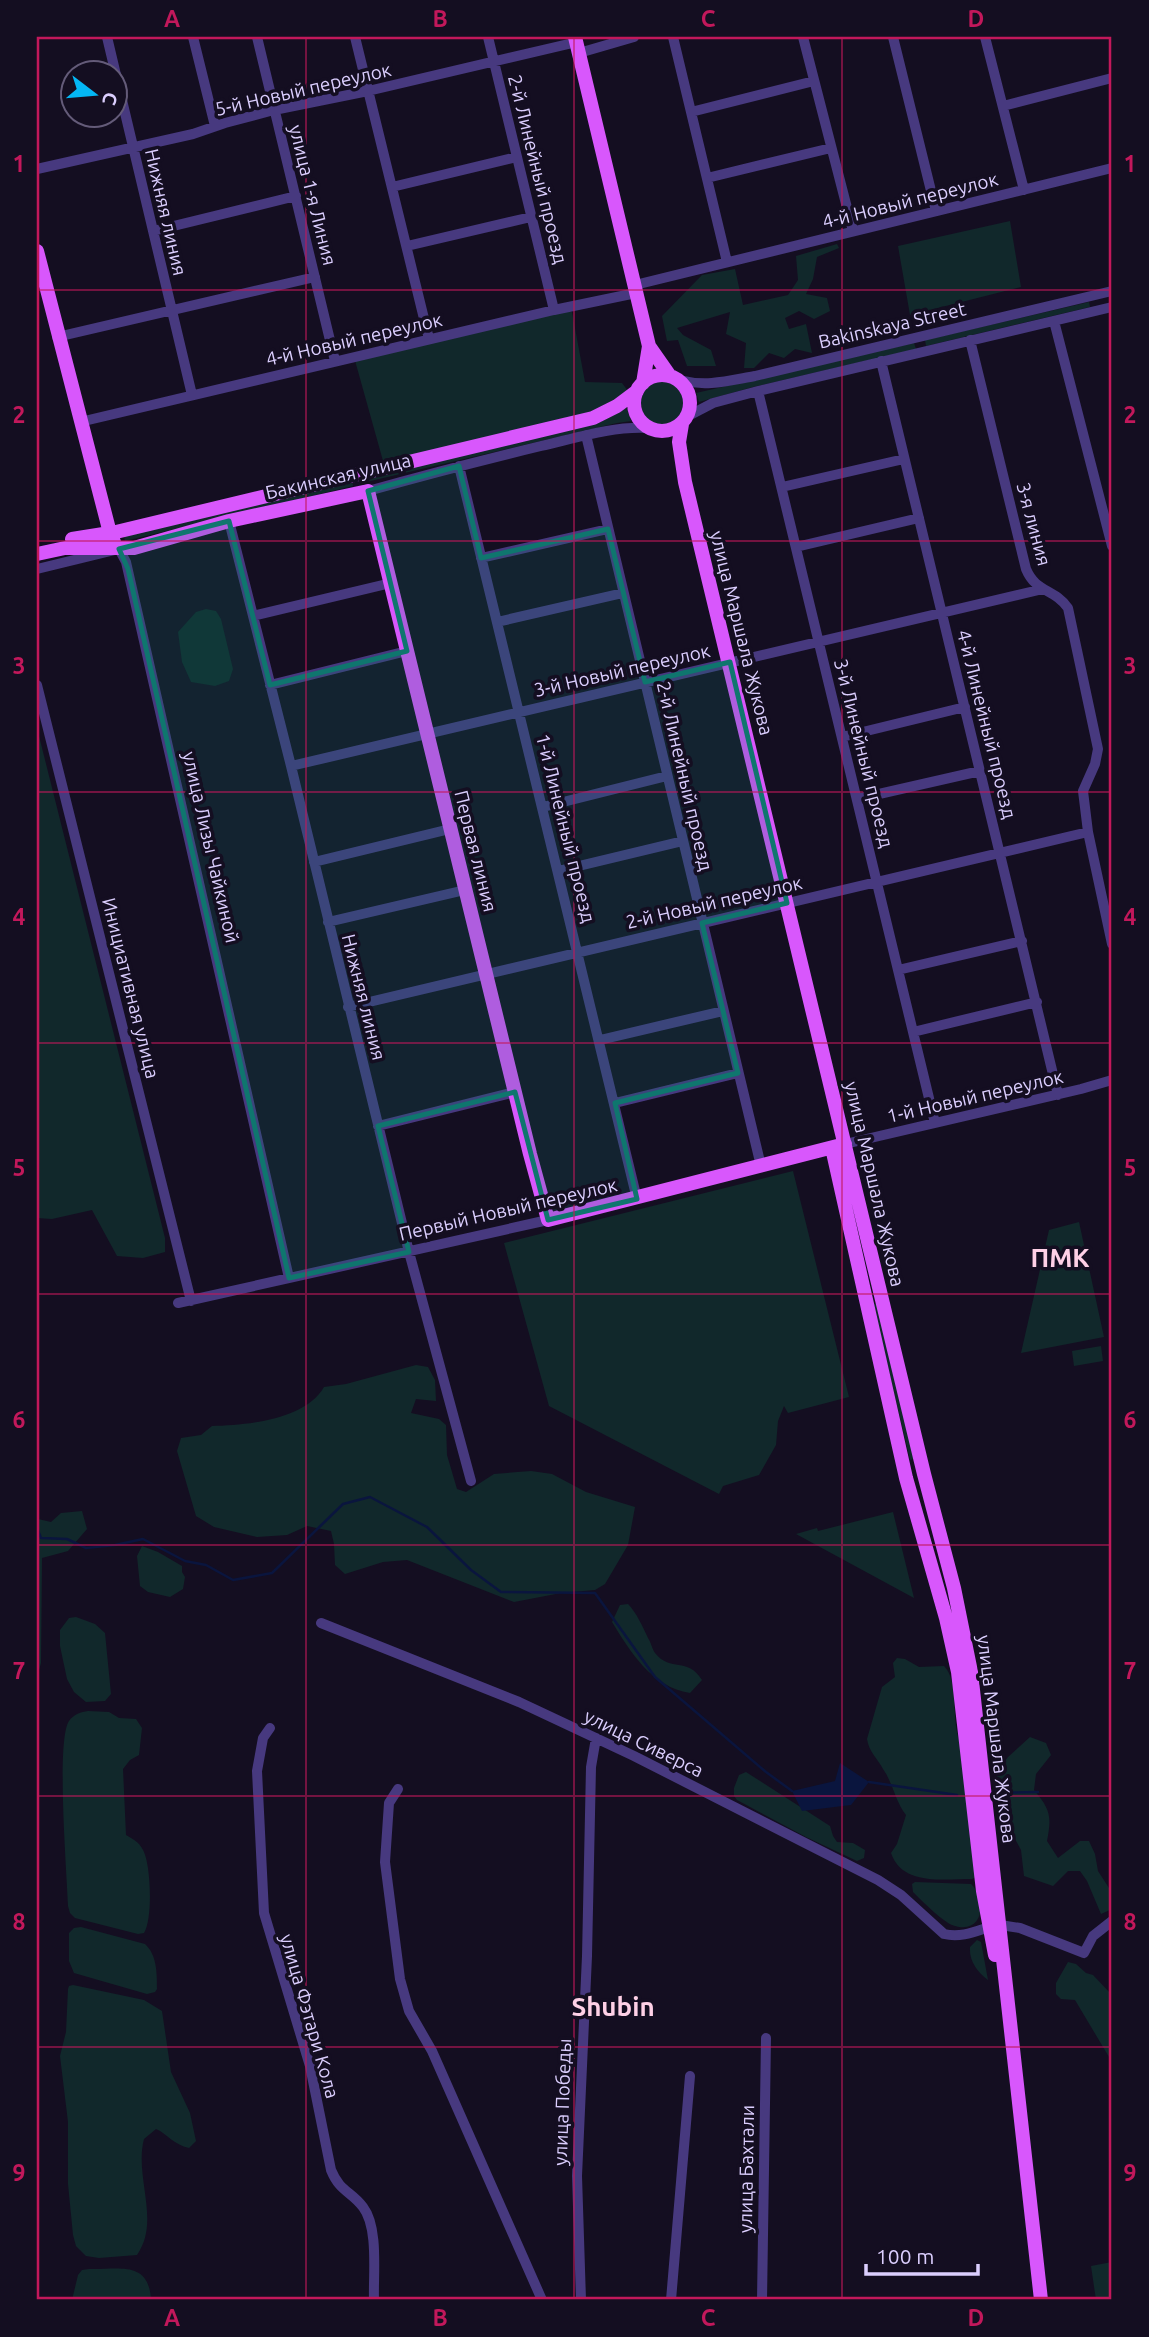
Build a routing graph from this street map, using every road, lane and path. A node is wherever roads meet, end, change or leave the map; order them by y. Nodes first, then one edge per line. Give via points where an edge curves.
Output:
1 (107, 37) edge
2 (193, 37) edge
3 (257, 37) edge
4 (355, 37) edge
5 (488, 37) edge
6 (635, 37) edge
7 (673, 37) edge
8 (803, 37) edge
9 (893, 37) edge
10 (985, 37) edge
11 (577, 44) edge
12 (494, 62) junction
13 (1112, 78) edge
14 (814, 81) junction
15 (368, 92) junction
16 (1003, 106) junction
17 (274, 110) junction
18 (691, 112) junction
19 (215, 126) junction
20 (133, 148) junction
21 (831, 148) junction
22 (517, 157) junction
23 (1112, 168) edge
24 (37, 170) edge
25 (707, 178) junction
26 (392, 187) junction
27 (1024, 190) junction
28 (296, 196) junction
29 (936, 211) junction
30 (531, 217) junction
31 (153, 231) junction
32 (853, 231) junction
33 (407, 246) junction
34 (37, 251) edge
35 (727, 262) junction
36 (315, 277) junction
37 (636, 289) junction
38 (1112, 291) edge
39 (1093, 296) junction
40 (1112, 307) edge
41 (172, 310) junction
42 (554, 310) junction
43 (1097, 311) junction
44 (1054, 321) junction
45 (920, 336) junction
46 (57, 337) junction
47 (429, 339) junction
48 (970, 340) junction
49 (649, 346) junction
50 (923, 351) junction
51 (335, 361) junction
52 (881, 362) junction
53 (675, 378) junction
54 (640, 387) junction
55 (758, 391) junction
56 (192, 395) junction
57 (685, 420) junction
58 (80, 425) junction
59 (648, 428) junction
60 (586, 435) junction
61 (904, 459) junction
62 (459, 466) junction
63 (782, 487) junction
64 (368, 491) junction
65 (919, 517) junction
66 (229, 521) junction
67 (608, 529) junction
68 (110, 533) junction
69 (77, 546) junction
70 (1112, 546) edge
71 (37, 547) edge
72 (796, 547) junction
73 (118, 549) junction
74 (37, 554) edge
75 (481, 558) junction
76 (37, 569) edge
77 (390, 583) junction
78 (1043, 589) junction
79 (623, 593) junction
80 (942, 612) junction
81 (253, 616) junction
82 (497, 622) junction
83 (818, 642) junction
84 (407, 652) junction
85 (730, 662) junction
86 (645, 682) junction
87 (37, 685) edge
88 (271, 685) junction
89 (965, 707) junction
90 (519, 712) junction
91 (427, 734) junction
92 (842, 737) junction
93 (291, 766) junction
94 (980, 771) junction
95 (667, 776) junction
96 (857, 799) junction
97 (543, 807) junction
98 (450, 829) junction
99 (1088, 832) junction
100 (683, 841) junction
101 (1000, 853) junction
102 (314, 862) junction
103 (558, 871) junction
104 (877, 882) junction
105 (465, 890) junction
106 (787, 902) junction
107 (328, 922) junction
108 (702, 923) junction
109 (1021, 941) junction
110 (1112, 944) edge
111 (578, 952) junction
112 (898, 970) junction
113 (486, 974) junction
114 (1037, 1002) junction
115 (348, 1007) junction
116 (723, 1011) junction
117 (913, 1032) junction
118 (600, 1040) junction
119 (738, 1073) junction
120 (1112, 1080) edge
121 (515, 1092) junction
122 (1058, 1095) junction
123 (615, 1103) junction
124 (935, 1123) junction
125 (378, 1126) junction
126 (839, 1146) junction
127 (761, 1166) junction
128 (637, 1199) junction
129 (548, 1220) junction
130 (409, 1252) junction
131 (289, 1279) junction
132 (882, 1296) junction
133 (866, 1299) junction
134 (191, 1301) junction
135 (178, 1304) dead end
136 (924, 1474) junction
137 (906, 1478) junction
138 (471, 1481) dead end
139 (321, 1623) dead end
140 (270, 1728) dead end
141 (596, 1738) junction
142 (398, 1789) dead end
143 (1112, 1922) edge
144 (994, 1926) junction
145 (1000, 1959) junction
146 (766, 2038) dead end
147 (690, 2076) dead end
148 (374, 2300) edge
149 (542, 2300) edge
150 (581, 2300) edge
151 (671, 2300) edge
152 (762, 2300) edge
153 (1035, 2300) edge
154 (1041, 2300) edge

1 - 20 street, Нижняя линия
2 - 19 street
3 - 17 street, улица 1-я Линия
4 - 15 street
5 - 12 street, 2-й Линейный проезд
6 - 11 street, 5-й Новый переулок
7 - 18 street
8 - 14 street
9 - 29 street
10 - 16 street
11 - 12 street, 5-й Новый переулок
11 - 37 main road
12 - 15 street, 5-й Новый переулок
12 - 22 street, 2-й Линейный проезд
13 - 16 street
14 - 18 street
14 - 21 street
15 - 17 street, 5-й Новый переулок
15 - 26 street
16 - 27 street
17 - 19 street, 5-й Новый переулок
17 - 28 street, улица 1-я Линия
18 - 25 street
19 - 20 street, 5-й Новый переулок
20 - 24 street, 5-й Новый переулок
20 - 31 street, Нижняя линия
21 - 25 street
21 - 32 street
22 - 26 street
22 - 30 street, 2-й Линейный проезд
23 - 27 street, 4-й Новый переулок
25 - 35 street
26 - 33 street
27 - 29 street, 4-й Новый переулок
28 - 31 street
28 - 36 street, улица 1-я Линия
29 - 32 street, 4-й Новый переулок
30 - 33 street
30 - 42 street, 2-й Линейный проезд
31 - 41 street, Нижняя линия
32 - 35 street, 4-й Новый переулок
33 - 47 street
34 - 46 main road, улица Лизы Чайкиной
35 - 37 street, 4-й Новый переулок
36 - 41 street
36 - 51 street, улица 1-я Линия
37 - 42 street, 4-й Новый переулок
37 - 49 main road
38 - 39 street, Bakinskaya Street
39 - 43 street
39 - 45 street, Bakinskaya Street
40 - 43 street, Bakinskaya Street
41 - 46 street
41 - 56 street, Нижняя линия
42 - 47 street, 4-й Новый переулок
43 - 44 street, Bakinskaya Street
44 - 48 street, Bakinskaya Street
44 - 70 street
45 - 50 street
45 - 53 street, Bakinskaya Street via 720,382 696,385
46 - 58 main road, улица Лизы Чайкиной
47 - 51 street, 4-й Новый переулок
48 - 50 street, Bakinskaya Street
48 - 78 street, 3-я линия via 1026,569 1032,582
49 - 53 main road
49 - 54 main road
50 - 52 street, Bakinskaya Street
51 - 56 street, 4-й Новый переулок
52 - 55 street, Bakinskaya Street
52 - 61 street, 4-й Линейный проезд
53 - 54 main road via 651,377
53 - 57 main road via 690,396
54 - 59 main road via 635,410
54 - 68 main road, Бакинская улица via 593,418
55 - 57 street, Bakinskaya Street via 713,403
55 - 63 street, 3-й Линейный проезд
56 - 58 street, 4-й Новый переулок
57 - 59 main road via 674,430
57 - 85 main road, улица Маршала Жукова via 679,442 681,463
58 - 68 main road, улица Лизы Чайкиной
58 - 69 main road, улица Лизы Чайкиной via 97,515
59 - 60 street, Бакинская улица
60 - 62 street, Бакинская улица
60 - 67 street, 2-й Линейный проезд
61 - 63 street
61 - 65 street, 4-й Линейный проезд
62 - 64 street, Бакинская улица
62 - 75 street, 1-й Линейный проезд
63 - 72 street, 3-й Линейный проезд
64 - 66 main road, Бакинская улица
64 - 77 main road, Первая линия
65 - 72 street
65 - 80 street, 4-й Линейный проезд
66 - 73 main road, Бакинская улица
66 - 81 street, Нижняя линия
67 - 75 street
67 - 79 street, 2-й Линейный проезд
68 - 69 main road, Бакинская улица
68 - 73 main road, улица Лизы Чайкиной
69 - 71 main road, Бакинская улица
69 - 73 main road, Бакинская улица
69 - 74 main road, Бакинская улица
69 - 76 street
72 - 83 street, 3-й Линейный проезд
73 - 131 street, улица Лизы Чайкиной via 128,569
75 - 82 street, 1-й Линейный проезд
77 - 81 street
77 - 84 main road, Первая линия
78 - 80 street, 3-й Новый переулок
78 - 99 street, 3-я линия via 1061,598 1068,608 1098,749 1083,791
79 - 82 street
79 - 86 street, 2-й Линейный проезд
80 - 83 street, 3-й Новый переулок
80 - 89 street, 4-й Линейный проезд
81 - 88 street, Нижняя линия
82 - 90 street, 1-й Линейный проезд
83 - 85 street, 3-й Новый переулок
83 - 92 street, 3-й Линейный проезд
84 - 88 street
84 - 91 main road, Первая линия
85 - 86 street, 3-й Новый переулок
85 - 106 main road, улица Маршала Жукова
86 - 90 street, 3-й Новый переулок
86 - 95 street, 2-й Линейный проезд
87 - 134 street, Инициативная улица
88 - 93 street, Нижняя линия
89 - 92 street
89 - 94 street, 4-й Линейный проезд
90 - 91 street, 3-й Новый переулок
90 - 97 street, 1-й Линейный проезд
91 - 93 street, 3-й Новый переулок
91 - 98 main road, Первая линия
92 - 96 street, 3-й Линейный проезд
93 - 102 street, Нижняя линия
94 - 96 street
94 - 101 street, 4-й Линейный проезд
95 - 97 street
95 - 100 street, 2-й Линейный проезд
96 - 104 street, 3-й Линейный проезд
97 - 103 street, 1-й Линейный проезд
98 - 102 street
98 - 105 main road, Первая линия
99 - 101 street, 2-й Новый переулок
99 - 110 street, 3-я линия
100 - 103 street
100 - 108 street, 2-й Линейный проезд
101 - 104 street, 2-й Новый переулок
101 - 109 street, 4-й Линейный проезд
102 - 107 street, Нижняя линия
103 - 111 street, 1-й Линейный проезд
104 - 106 street, 2-й Новый переулок
104 - 112 street, 3-й Линейный проезд
105 - 107 street
105 - 113 main road, Первая линия
106 - 108 street, 2-й Новый переулок
106 - 126 main road, улица Маршала Жукова
107 - 115 street, Нижняя линия
108 - 111 street, 2-й Новый переулок
108 - 116 street, 2-й Линейный проезд
109 - 112 street
109 - 114 street, 4-й Линейный проезд
111 - 113 street, 2-й Новый переулок
111 - 118 street, 1-й Линейный проезд
112 - 117 street, 3-й Линейный проезд
113 - 115 street, 2-й Новый переулок
113 - 121 main road, Первая линия
114 - 117 street
114 - 122 street, 4-й Линейный проезд
115 - 125 street, Нижняя линия
116 - 118 street
116 - 119 street, 2-й Линейный проезд
117 - 124 street, 3-й Линейный проезд
118 - 123 street, 1-й Линейный проезд
119 - 123 street
119 - 127 street, 2-й Линейный проезд
120 - 122 street, 1-й Новый переулок
121 - 125 street
121 - 129 main road, Первая линия
122 - 124 street, 1-й Новый переулок
123 - 128 street, 1-й Линейный проезд
124 - 126 street, 1-й Новый переулок
125 - 130 street, Нижняя линия
126 - 127 main road, Первый Новый переулок
126 - 132 main road, улица Маршала Жукова
126 - 133 main road, улица Маршала Жукова
127 - 128 main road, Первый Новый переулок
128 - 129 main road, Первый Новый переулок
129 - 130 street, Первый Новый переулок
130 - 131 street, Первый Новый переулок
130 - 138 street, Нижняя линия
131 - 134 street, Первый Новый переулок
132 - 133 main road
132 - 136 main road, улица Маршала Жукова
133 - 137 main road, улица Маршала Жукова
134 - 135 street, Первый Новый переулок
136 - 137 main road
136 - 144 main road, улица Маршала Жукова via 971,1672
137 - 144 main road, улица Маршала Жукова via 958,1672 983,1891
139 - 141 street, улица Сиверса via 519,1702
140 - 148 street, улица Фэтари Кола via 263,1738 257,1771 264,1913 310,2066 331,2170 336,2183 365,2209 371,2224
141 - 144 street, улица Сиверса via 878,1880 950,1936
141 - 150 street, улица Победы via 591,1767 577,2162
142 - 149 street via 389,1803 385,1862 400,1979 409,2011 432,2051
143 - 144 street via 1093,1936 1084,1953 1020,1928
144 - 145 main road, улица Маршала Жукова
145 - 153 main road
145 - 154 main road
146 - 152 street, улица Бахтали
147 - 151 street

